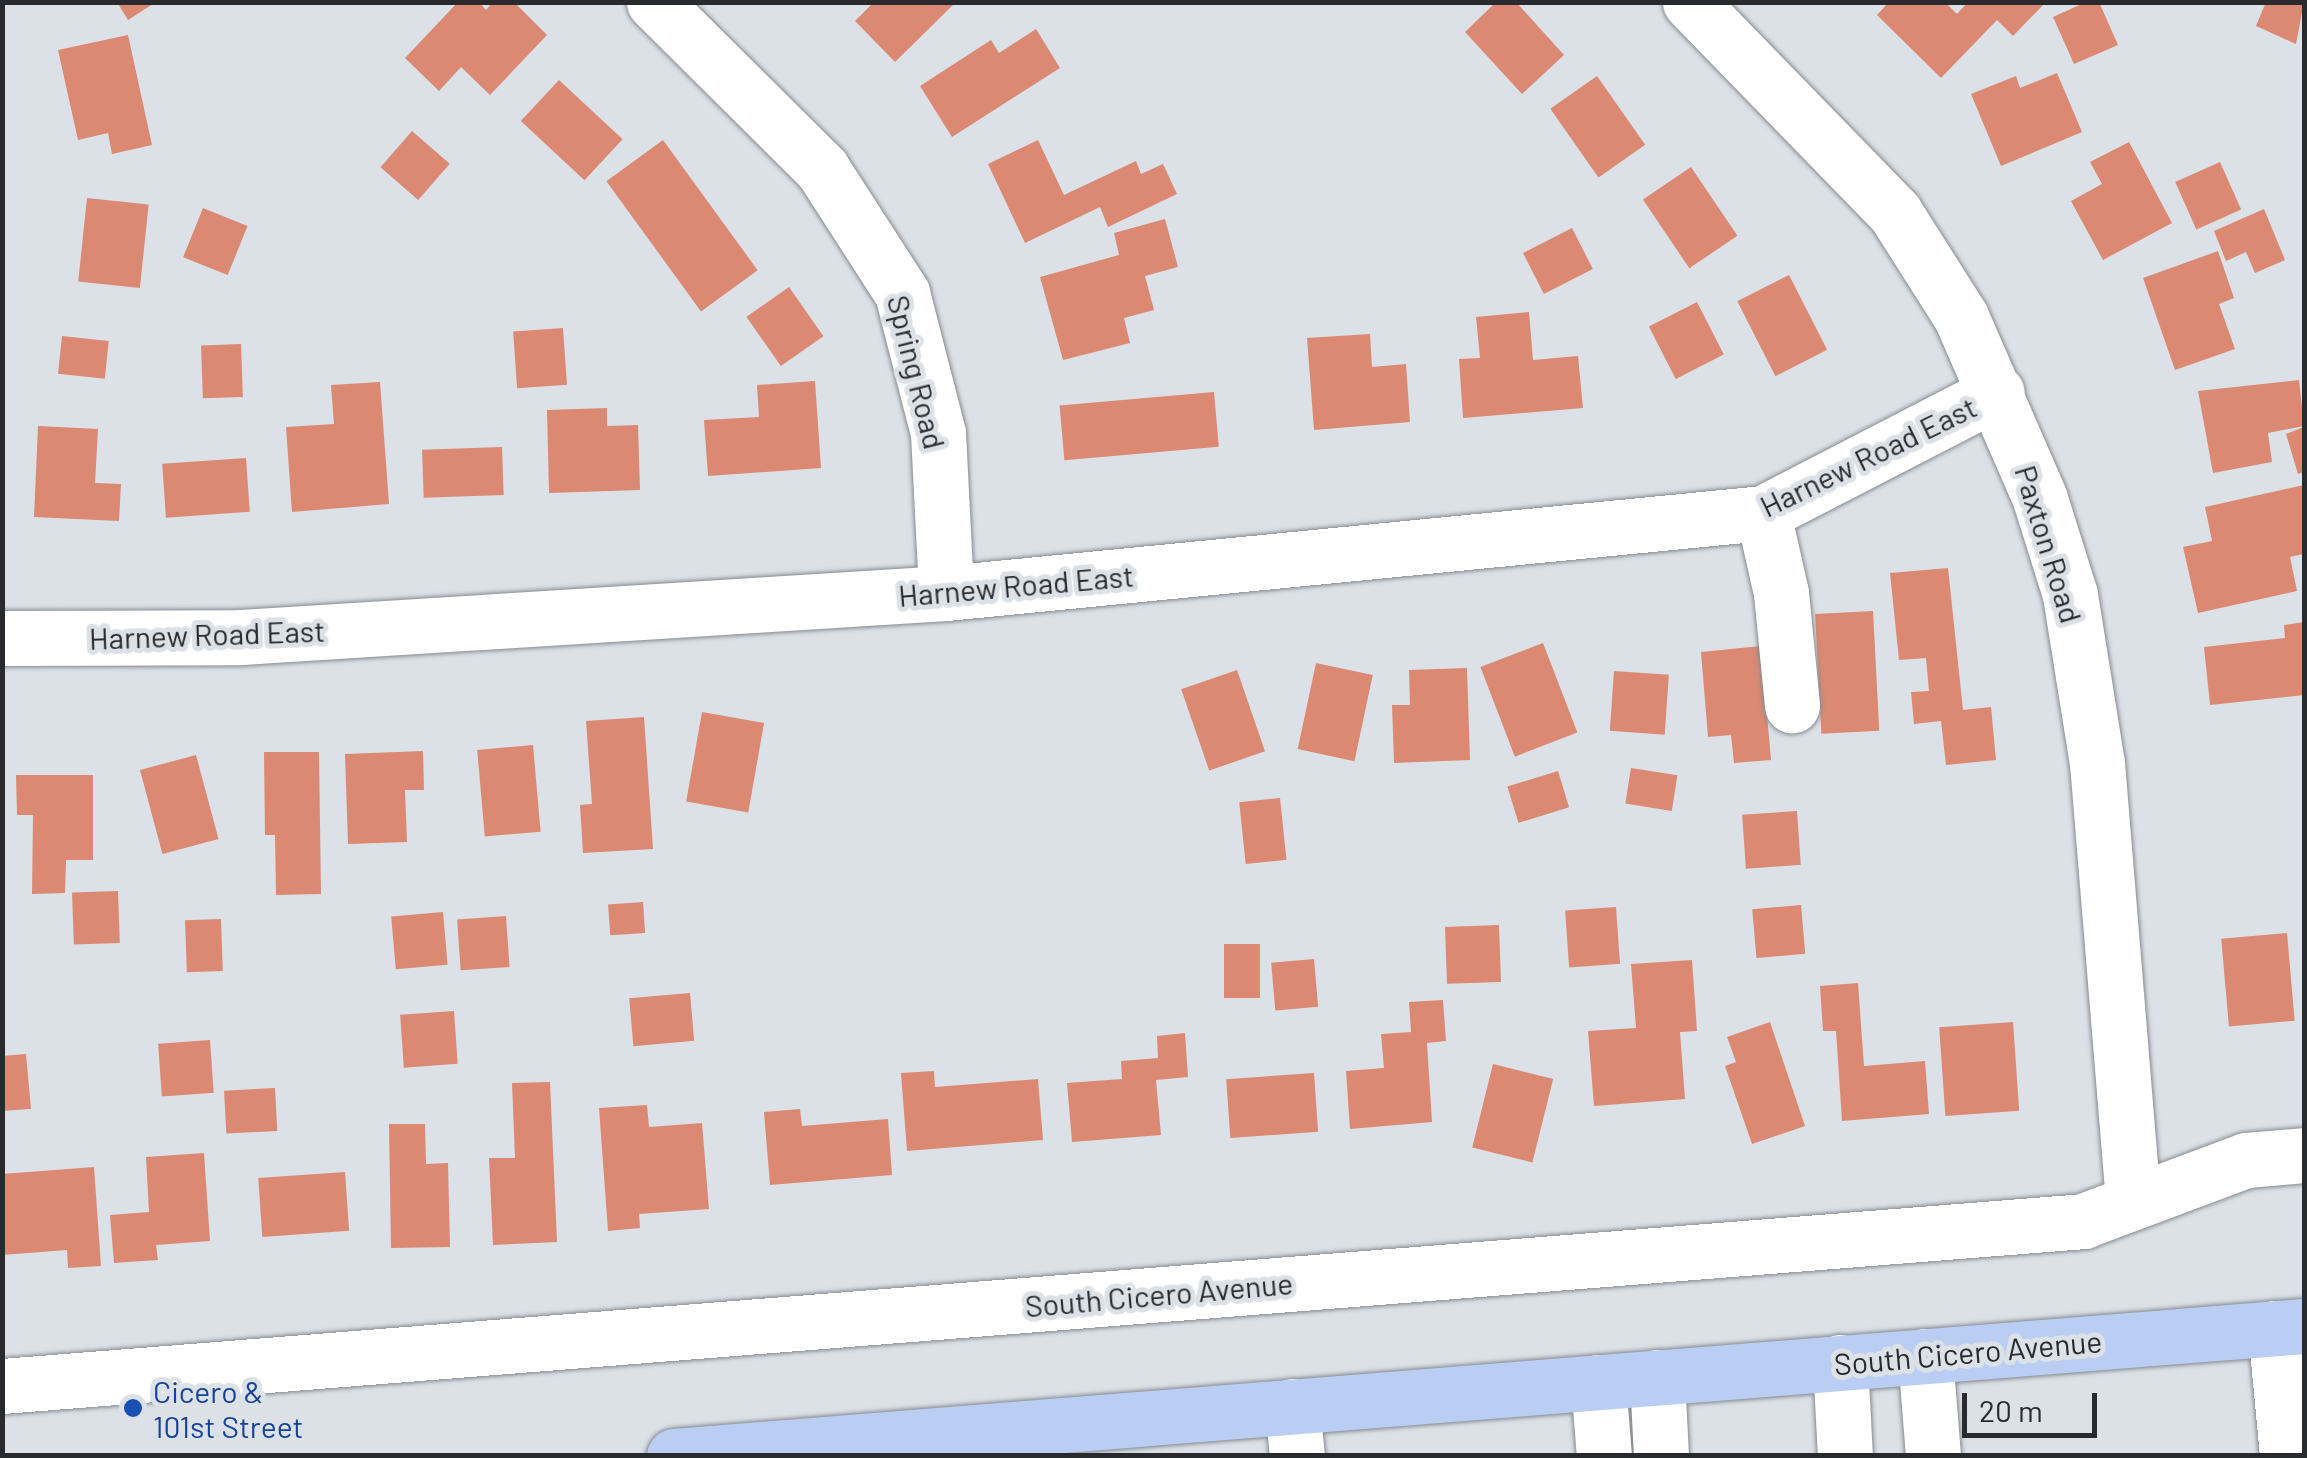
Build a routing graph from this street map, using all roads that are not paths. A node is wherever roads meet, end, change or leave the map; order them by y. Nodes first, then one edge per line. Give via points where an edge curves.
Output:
1 (654, 2) edge
2 (1690, 2) edge
3 (1997, 392) junction
4 (1763, 513) junction
5 (946, 593) junction
6 (2, 638) edge
7 (1792, 705) dead end
8 (2304, 1155) edge
9 (2133, 1198) junction
10 (2290, 1327) edge
11 (1925, 1356) junction
12 (1840, 1362) junction
13 (1657, 1377) junction
14 (1598, 1382) junction
15 (2, 1386) edge
16 (1294, 1431) edge
17 (1006, 1442) edge
18 (942, 1445) edge
19 (674, 1456) edge
20 (1604, 1456) edge
21 (1662, 1456) edge
22 (1845, 1456) edge
23 (1934, 1456) edge
24 (2287, 1456) edge

1 - 5 street, Spring Road via 822,169 902,293 938,432
2 - 3 street, Paxton Road via 1895,213 1961,317
3 - 4 street, Harnew Road East
3 - 9 street, Paxton Road via 2070,595 2097,763
4 - 5 street, Harnew Road East
4 - 7 street via 1781,592
5 - 6 street, Harnew Road East via 241,637
8 - 9 street, South Cicero Avenue via 2246,1160
9 - 15 street, South Cicero Avenue via 2083,1221
10 - 11 main road, South Cicero Avenue
10 - 24 street
11 - 12 main road, South Cicero Avenue
11 - 23 street
12 - 13 main road, South Cicero Avenue
12 - 22 street
13 - 14 main road, South Cicero Avenue
13 - 21 street
14 - 16 main road, South Cicero Avenue
14 - 20 street
16 - 17 main road, South Cicero Avenue
17 - 18 main road, South Cicero Avenue
18 - 19 main road, South Cicero Avenue

